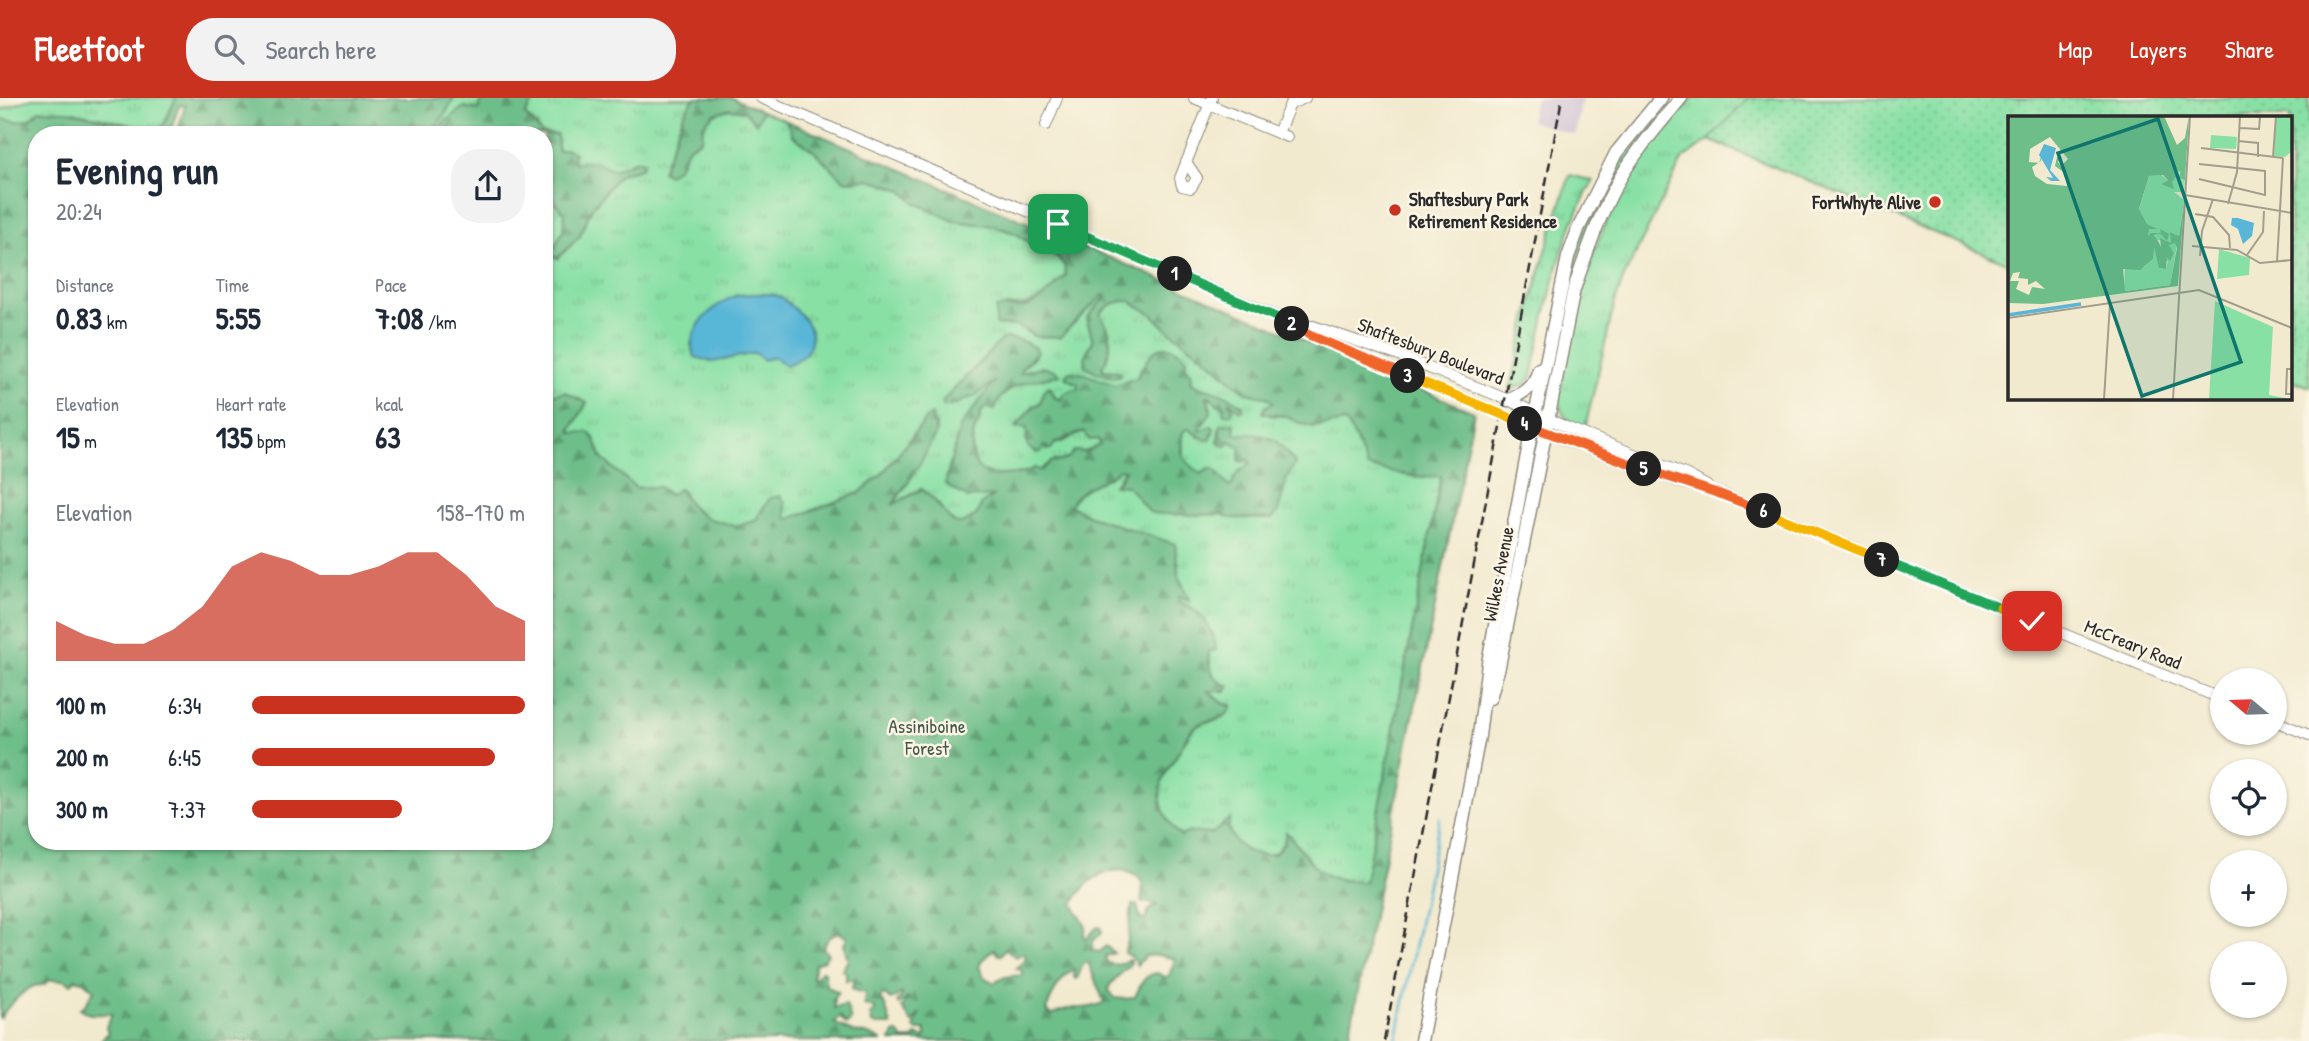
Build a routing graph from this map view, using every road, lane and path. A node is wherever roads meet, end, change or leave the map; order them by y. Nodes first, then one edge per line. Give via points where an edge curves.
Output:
1 (761, 98) edge
2 (772, 98) edge
3 (1058, 98) edge
4 (1194, 98) edge
5 (1305, 98) edge
6 (1661, 98) edge
7 (1681, 98) edge
8 (1211, 101) edge
9 (785, 108) junction
10 (1046, 125) dead end
11 (1186, 162) dead end
12 (1298, 326) junction
13 (1553, 326) junction
14 (1508, 400) junction
15 (1543, 421) junction
16 (1533, 427) junction
17 (2210, 694) edge
18 (2287, 726) edge
19 (2309, 735) edge
20 (1479, 736) junction
21 (1421, 1041) edge

1 - 9 street, Shaftesbury Boulevard
2 - 9 street
3 - 10 street
4 - 8 street
5 - 8 street via 1290,104 1283,135
6 - 13 main road via 1616,153 1590,202 1572,244
7 - 15 main road via 1615,187 1593,233 1574,289
8 - 11 street
9 - 12 street, Shaftesbury Boulevard
12 - 14 street, Shaftesbury Boulevard via 1313,326 1396,355
12 - 16 street, Shaftesbury Boulevard via 1309,335
13 - 14 main road via 1532,385
13 - 15 main road
14 - 15 street, Shaftesbury Boulevard
15 - 16 main road, Wilkes Avenue
15 - 17 street, McCreary Road via 1683,483 1720,494
15 - 20 main road, Wilkes Avenue via 1499,666
16 - 20 main road, Wilkes Avenue via 1488,663
18 - 19 street
20 - 21 main road, Wilkes Avenue

